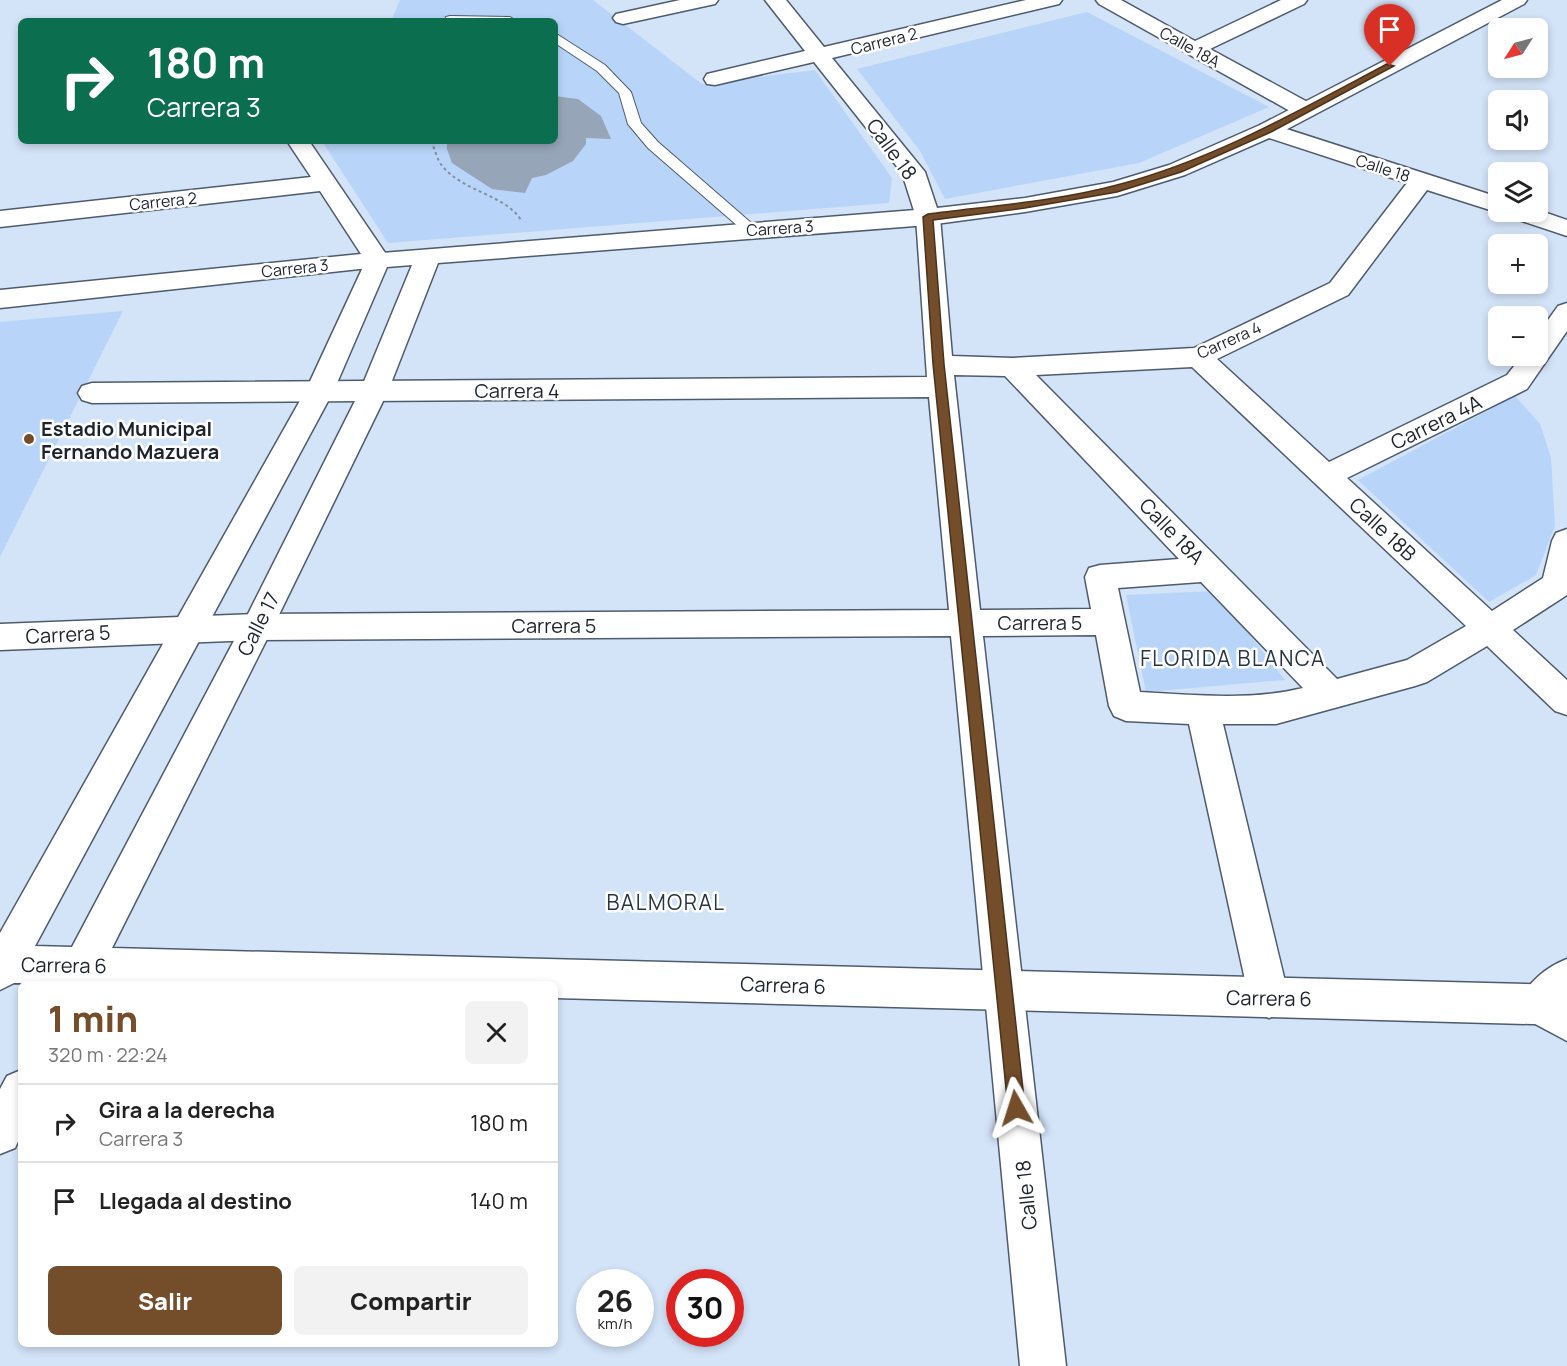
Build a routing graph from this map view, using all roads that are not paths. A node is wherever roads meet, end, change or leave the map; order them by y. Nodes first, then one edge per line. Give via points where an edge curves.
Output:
1 (708, 0) edge
2 (775, 0) edge
3 (1052, 0) edge
4 (1106, 0) edge
5 (1297, 0) edge
6 (1517, 0) edge
7 (623, 18) dead end
8 (558, 39) edge
9 (1194, 49) junction
10 (819, 56) junction
11 (715, 79) dead end
12 (1305, 111) junction
13 (1268, 130) junction
14 (299, 144) edge
15 (1422, 180) junction
16 (326, 183) junction
17 (1488, 202) edge
18 (928, 217) junction
19 (0, 219) edge
20 (1548, 222) edge
21 (1567, 228) edge
22 (752, 231) junction
23 (428, 257) junction
24 (378, 260) junction
25 (0, 299) edge
26 (1567, 312) edge
27 (1548, 339) edge
28 (1198, 357) junction
29 (1528, 366) edge
30 (1012, 367) junction
31 (940, 376) junction
32 (320, 390) junction
33 (374, 390) junction
34 (92, 393) dead end
35 (1326, 476) junction
36 (1567, 541) edge
37 (1209, 569) junction
38 (966, 622) junction
39 (1109, 622) junction
40 (257, 627) junction
41 (190, 628) junction
42 (1490, 629) junction
43 (0, 638) edge
44 (1331, 695) junction
45 (1567, 701) edge
46 (1203, 710) junction
47 (1, 966) edge
48 (78, 975) edge
49 (1567, 978) edge
50 (425, 981) edge
51 (558, 983) edge
52 (1004, 991) junction
53 (1269, 998) junction
54 (1557, 1010) edge
55 (18, 1096) edge
56 (0, 1133) edge
57 (1043, 1366) edge

1 - 7 street
2 - 10 street, Calle 18
3 - 10 street, Carrera 2
4 - 9 street, Calle 18A
5 - 9 street
6 - 12 street, Carrera 3
8 - 22 lane via 601,68 625,92 635,124 653,144
9 - 12 street, Calle 18A
10 - 11 street, Carrera 2
10 - 18 street, Calle 18 via 913,172
12 - 13 street, Carrera 3
13 - 15 street, Calle 18
13 - 18 street, Carrera 3 via 1177,170 1117,189
14 - 16 street
15 - 17 street, Calle 18
15 - 28 street, Carrera 4 via 1339,289
16 - 19 street, Carrera 2
16 - 24 street
18 - 22 street, Carrera 3
18 - 31 street, Calle 18
20 - 21 street
22 - 23 street, Carrera 3
23 - 24 street, Carrera 3
23 - 33 street, Calle 17
24 - 25 street, Carrera 3
24 - 32 street
26 - 27 street, Carrera 4A
28 - 30 street, Carrera 4
28 - 35 street, Calle 18B
29 - 35 street, Carrera 4A via 1517,382
30 - 31 street, Carrera 4
30 - 37 street, Calle 18A
31 - 33 street, Carrera 4
31 - 38 street, Calle 18
32 - 33 street, Carrera 4
32 - 34 street, Carrera 4
32 - 41 street
33 - 40 street, Calle 17
35 - 42 street, Calle 18B
36 - 42 street via 1557,585
37 - 39 street via 1100,577
37 - 44 street, Calle 18A
38 - 39 street, Carrera 5
38 - 40 street, Carrera 5
38 - 52 street, Calle 18
39 - 46 street via 1126,706
40 - 41 street, Carrera 5
40 - 48 street, Calle 17
41 - 43 street, Carrera 5
41 - 47 street
42 - 44 street via 1415,672
42 - 45 street, Calle 18B
44 - 46 street via 1276,709
46 - 53 street
47 - 48 street, Carrera 6
48 - 50 street, Carrera 6
49 - 54 street
51 - 52 street, Carrera 6
52 - 53 street, Carrera 6
52 - 57 street, Calle 18
53 - 54 street, Carrera 6
55 - 56 street

